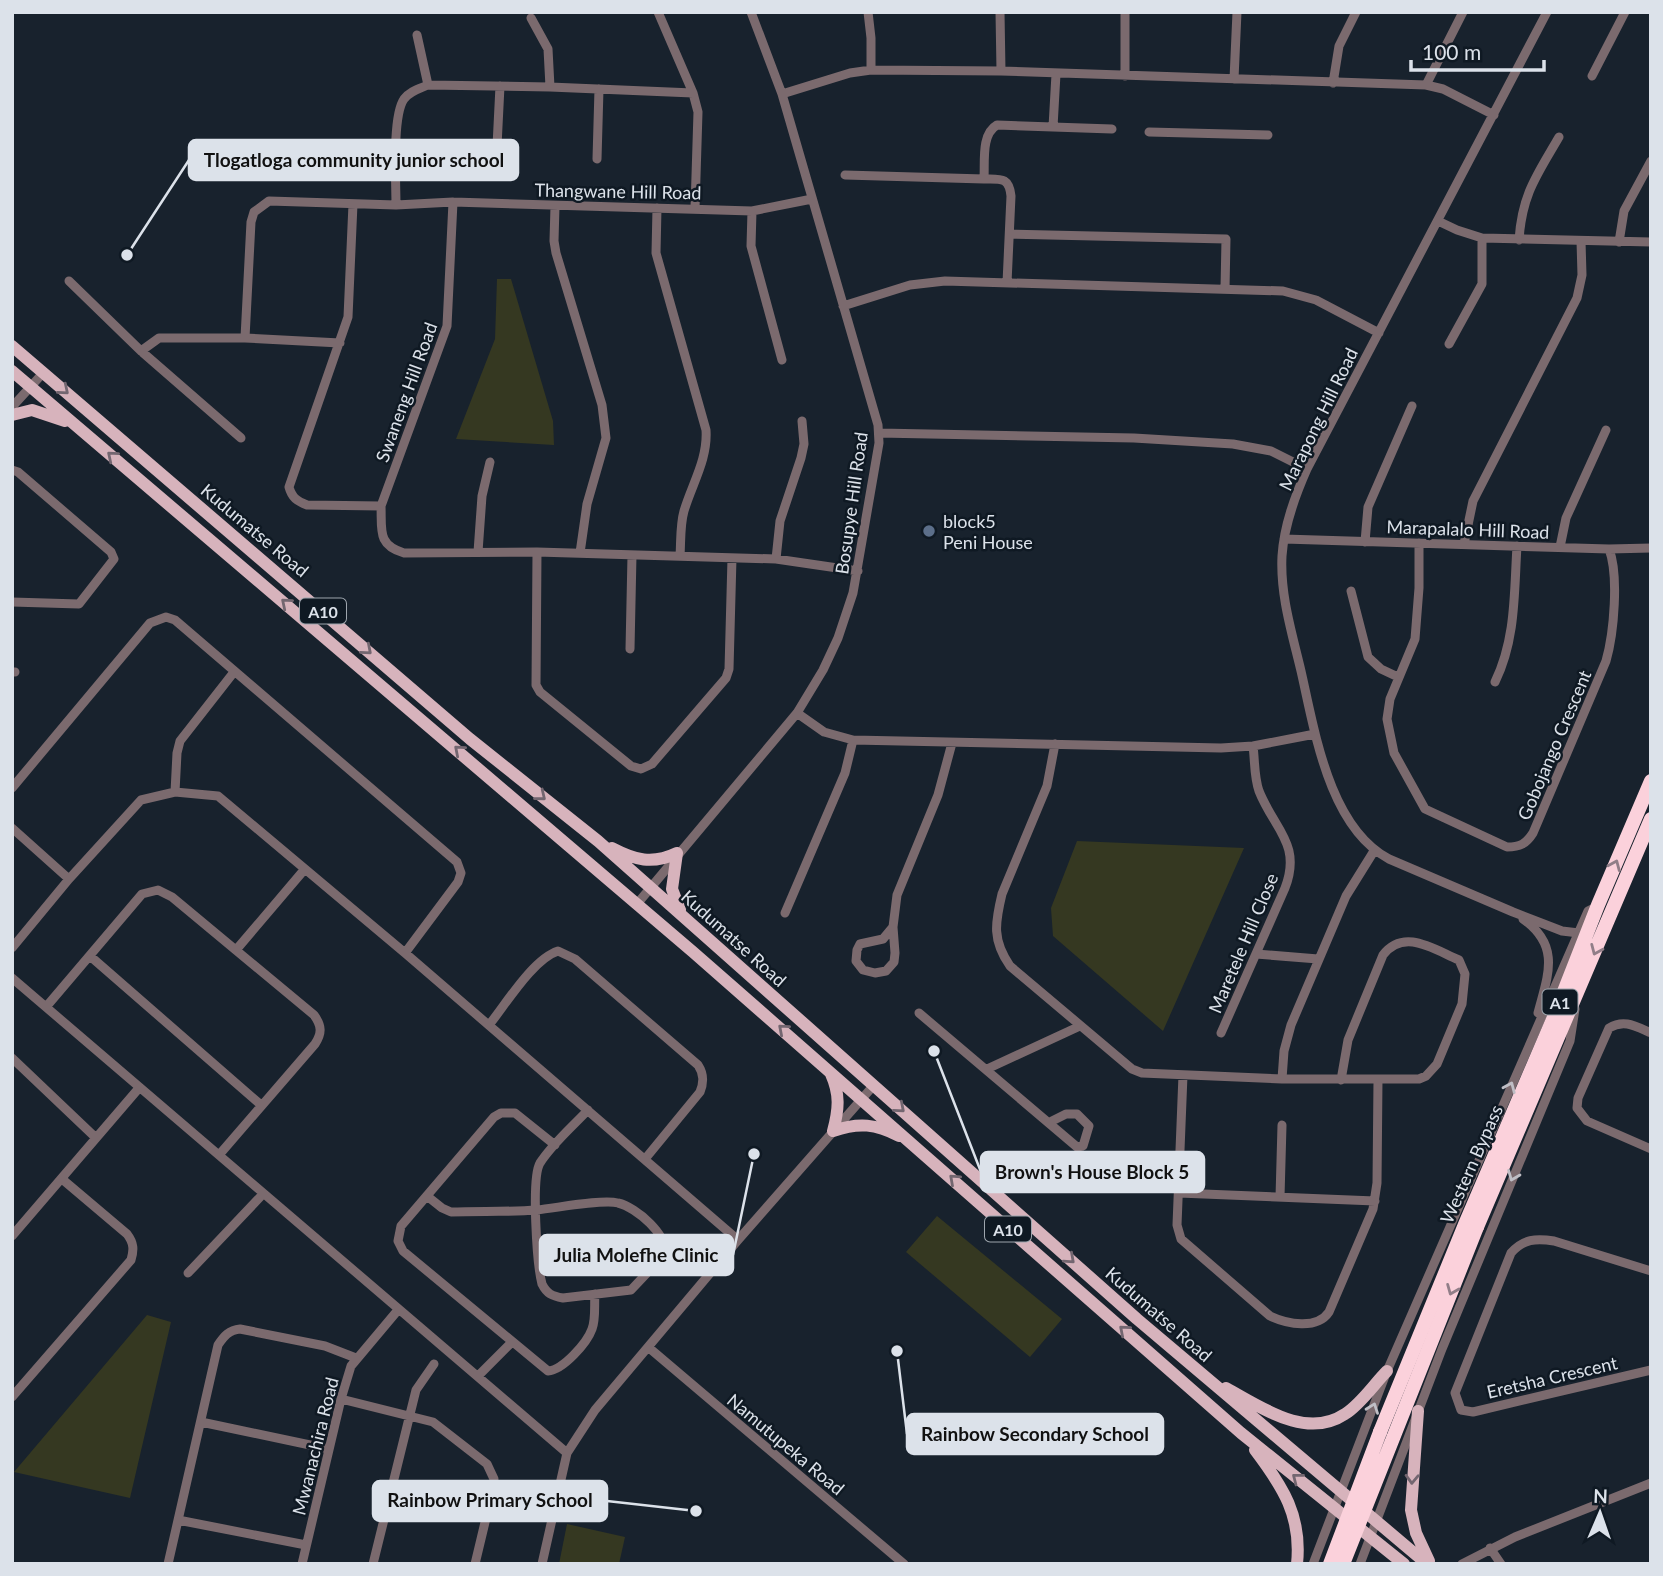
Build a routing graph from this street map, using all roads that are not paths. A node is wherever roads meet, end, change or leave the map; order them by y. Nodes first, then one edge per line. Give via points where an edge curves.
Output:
1 (658, 12) edge
2 (751, 12) edge
3 (868, 12) edge
4 (1000, 12) edge
5 (1125, 12) edge
6 (1237, 12) edge
7 (1356, 12) edge
8 (1463, 12) edge
9 (1547, 12) edge
10 (1625, 12) edge
11 (531, 18) dead end
12 (417, 35) dead end
13 (871, 70) junction
14 (1001, 71) junction
15 (1056, 74) junction
16 (1125, 76) junction
17 (1592, 76) dead end
18 (1234, 79) junction
19 (1333, 83) junction
20 (428, 85) junction
21 (1426, 85) junction
22 (500, 86) junction
23 (550, 87) junction
24 (599, 89) junction
25 (693, 93) junction
26 (782, 94) junction
27 (1494, 115) junction
28 (1053, 127) junction
29 (1112, 129) dead end
30 (1149, 132) dead end
31 (1268, 135) dead end
32 (1559, 136) dead end
33 (597, 159) dead end
34 (1651, 161) edge
35 (496, 166) dead end
36 (845, 175) dead end
37 (984, 178) junction
38 (812, 200) junction
39 (453, 202) junction
40 (353, 204) junction
41 (396, 205) junction
42 (555, 206) junction
43 (657, 208) junction
44 (695, 208) junction
45 (752, 211) junction
46 (1438, 221) junction
47 (1010, 234) junction
48 (1482, 238) junction
49 (1519, 240) junction
50 (1581, 241) junction
51 (1619, 242) junction
52 (1651, 242) edge
53 (69, 281) dead end
54 (1007, 283) junction
55 (1225, 289) junction
56 (843, 306) junction
57 (1379, 332) junction
58 (245, 338) junction
59 (340, 343) junction
60 (1449, 344) dead end
61 (12, 346) edge
62 (141, 351) junction
63 (782, 360) dead end
64 (12, 371) edge
65 (44, 372) junction
66 (30, 387) junction
67 (1412, 406) dead end
68 (12, 407) edge
69 (12, 415) edge
70 (802, 421) dead end
71 (1606, 430) dead end
72 (83, 431) junction
73 (879, 433) junction
74 (241, 438) dead end
75 (490, 462) dead end
76 (1307, 469) junction
77 (12, 470) edge
78 (382, 506) junction
79 (1284, 539) junction
80 (1365, 542) junction
81 (1419, 543) junction
82 (1464, 544) junction
83 (1517, 547) junction
84 (1560, 547) junction
85 (1651, 548) edge
86 (1609, 549) junction
87 (478, 552) junction
88 (537, 552) junction
89 (580, 553) junction
90 (632, 555) junction
91 (680, 556) junction
92 (732, 558) junction
93 (776, 559) junction
94 (858, 571) junction
95 (1351, 591) dead end
96 (12, 602) edge
97 (630, 649) dead end
98 (234, 672) junction
99 (1398, 677) junction
100 (1495, 682) dead end
101 (797, 713) junction
102 (1315, 734) junction
103 (853, 740) junction
104 (952, 743) junction
105 (1055, 744) junction
106 (1254, 746) junction
107 (1651, 781) edge
108 (12, 788) edge
109 (175, 792) junction
110 (1651, 820) edge
111 (12, 828) edge
112 (597, 841) junction
113 (1374, 851) junction
114 (677, 853) junction
115 (304, 870) junction
116 (69, 879) junction
117 (651, 888) junction
118 (637, 904) junction
119 (1598, 905) junction
120 (1513, 912) junction
121 (785, 913) dead end
122 (681, 914) junction
123 (892, 927) junction
124 (1579, 933) junction
125 (12, 948) edge
126 (236, 950) junction
127 (405, 953) junction
128 (1256, 954) junction
129 (90, 956) junction
130 (1318, 959) junction
131 (12, 978) edge
132 (1577, 997) junction
133 (46, 1007) junction
134 (919, 1013) dead end
135 (489, 1025) junction
136 (1080, 1026) junction
137 (1221, 1033) dead end
138 (1651, 1033) edge
139 (1532, 1035) junction
140 (14, 1061) edge
141 (828, 1068) junction
142 (988, 1069) junction
143 (1184, 1074) junction
144 (1282, 1079) junction
145 (1341, 1080) junction
146 (1378, 1080) junction
147 (874, 1085) junction
148 (139, 1088) junction
149 (862, 1098) junction
150 (261, 1105) junction
151 (588, 1110) junction
152 (1050, 1122) junction
153 (1282, 1125) dead end
154 (833, 1131) junction
155 (95, 1137) junction
156 (555, 1145) junction
157 (916, 1145) junction
158 (1651, 1149) edge
159 (219, 1155) junction
160 (645, 1159) junction
161 (62, 1179) junction
162 (1179, 1193) junction
163 (263, 1194) junction
164 (428, 1196) junction
165 (1280, 1197) junction
166 (1375, 1201) junction
167 (536, 1210) junction
168 (12, 1236) edge
169 (738, 1240) junction
170 (1651, 1270) edge
171 (188, 1273) dead end
172 (595, 1294) junction
173 (398, 1310) junction
174 (512, 1342) junction
175 (648, 1347) junction
176 (356, 1358) junction
177 (434, 1364) dead end
178 (1651, 1370) edge
179 (1387, 1371) junction
180 (478, 1376) junction
181 (1204, 1376) junction
182 (12, 1397) edge
183 (341, 1399) junction
184 (1418, 1411) junction
185 (409, 1415) junction
186 (201, 1422) junction
187 (1241, 1433) junction
188 (1358, 1448) junction
189 (329, 1449) junction
190 (567, 1453) junction
191 (1396, 1468) junction
192 (1651, 1483) edge
193 (1341, 1490) junction
194 (1335, 1507) junction
195 (1376, 1519) junction
196 (178, 1520) junction
197 (1370, 1535) junction
198 (306, 1545) junction
199 (1490, 1548) junction
200 (168, 1564) edge
201 (302, 1564) edge
202 (373, 1564) edge
203 (475, 1564) edge
204 (542, 1564) edge
205 (904, 1564) edge
206 (1297, 1564) edge
207 (1313, 1564) edge
208 (1321, 1564) edge
209 (1330, 1564) edge
210 (1343, 1564) edge
211 (1349, 1564) edge
212 (1360, 1564) edge
213 (1404, 1564) edge
214 (1429, 1564) edge
215 (1462, 1564) edge
216 (1501, 1564) edge

1 - 25 street
2 - 26 street, Bosupye Hill Road
3 - 13 street
4 - 14 street
5 - 16 street
6 - 18 street
7 - 19 street via 1339,46
8 - 21 street
9 - 27 street, Marapong Hill Road
10 - 17 street
11 - 23 street via 548,49
12 - 20 street
13 - 14 street
13 - 26 street
14 - 15 street
15 - 16 street
15 - 28 street
16 - 18 street
18 - 19 street
19 - 21 street
20 - 22 street
20 - 41 street via 405,96 397,116
21 - 27 street
22 - 23 street
22 - 35 street
23 - 24 street
24 - 25 street
24 - 33 street
25 - 44 street via 699,123
26 - 38 street, Bosupye Hill Road
27 - 46 street, Marapong Hill Road
28 - 29 street
28 - 37 street via 998,125 990,129
30 - 31 street
32 - 49 street via 1525,198
34 - 51 street via 1624,211
36 - 37 street
37 - 47 street via 1010,185
38 - 45 street, Thangwane Hill Road
38 - 56 street, Bosupye Hill Road
39 - 41 street, Thangwane Hill Road
39 - 42 street, Thangwane Hill Road
39 - 78 street, Swaneng Hill Road via 447,326
40 - 41 street, Thangwane Hill Road
40 - 58 street, Thangwane Hill Road via 269,201 254,212
40 - 59 street via 349,307
42 - 43 street, Thangwane Hill Road
42 - 89 street via 556,253 606,432
43 - 44 street, Thangwane Hill Road
43 - 91 street via 656,253 706,429 702,461 683,513
44 - 45 street, Thangwane Hill Road
45 - 63 street via 751,246
46 - 48 street
46 - 57 street, Marapong Hill Road
47 - 54 street
47 - 55 street via 1226,239
48 - 49 street
48 - 60 street via 1482,284
49 - 50 street
50 - 51 street
50 - 82 street via 1577,298 1474,501
51 - 52 street
53 - 62 street
54 - 55 street
54 - 56 street via 927,282
55 - 57 street via 1300,294
56 - 73 street, Bosupye Hill Road
57 - 76 street, Marapong Hill Road
58 - 59 street
58 - 62 street via 159,338
59 - 78 street via 291,478 291,495 307,505
61 - 65 main road, Kudumatse Road / A10
62 - 74 street
64 - 66 main road, Kudumatse Road / A10
65 - 66 street
65 -> 112 main road, Kudumatse Road / A10 via 470,739
66 - 68 street
66 - 72 main road, Kudumatse Road / A10
67 - 80 street via 1368,507
69 - 72 main road via 32,410 46,413
70 - 93 street via 804,444 780,521
71 - 84 street via 1566,518
118 -> 72 main road, Kudumatse Road / A10
73 - 76 street via 1233,444 1271,452
73 - 94 street, Bosupye Hill Road
75 - 87 street
76 - 79 street, Marapong Hill Road
77 - 96 street via 114,559 79,604
78 - 87 street via 383,541 395,550
79 - 80 street, Marapalalo Hill Road
79 - 102 street, Marapong Hill Road via 1286,608
80 - 81 street, Marapalalo Hill Road
81 - 82 street, Marapalalo Hill Road
81 - 99 street via 1415,639
82 - 83 street, Marapalalo Hill Road
83 - 84 street, Marapalalo Hill Road
83 - 100 street via 1511,639
84 - 86 street, Marapalalo Hill Road
85 - 86 street, Marapalalo Hill Road
86 - 99 street, Gobojango Crescent via 1614,573 1612,638 1606,661 1560,772 1527,842 1519,847 1507,847 1425,809 1394,753 1389,734 1389,709
87 - 88 street
88 - 89 street
88 - 92 street via 536,685 631,766 641,769 652,764 726,678 731,659
89 - 90 street
90 - 91 street
90 - 97 street
91 - 92 street
92 - 93 street
93 - 94 street
94 - 101 street, Bosupye Hill Road via 838,638
95 - 99 street via 1368,657
98 - 108 street via 175,620 157,618
98 - 109 street via 180,741
98 - 127 street via 457,862 458,882
101 - 103 street via 824,732
101 - 114 street, Bosupye Hill Road
102 - 106 street
102 - 113 street, Marapong Hill Road via 1335,793
103 - 104 street
103 - 121 street via 845,773
104 - 105 street
104 - 123 street via 938,795 900,886
105 - 106 street
105 - 136 street via 1047,786 1002,894 997,933 999,951 1010,966
106 - 128 street, Maretele Hill Close via 1259,790 1292,859 1289,877
119 -> 107 highway, Western Bypass / A1
109 - 115 street via 218,796
109 - 116 street via 135,804
110 -> 132 highway, Western Bypass / A1
111 - 116 street
112 - 114 main road via 643,861
112 - 117 main road, Kudumatse Road / A10
113 - 120 street, Marapong Hill Road
113 - 130 street via 1346,896
114 - 117 street, Bosupye Hill Road
114 - 122 main road via 672,889
115 - 126 street
115 - 127 street
116 - 125 street
117 - 118 street, Bosupye Hill Road
117 - 122 main road, Kudumatse Road / A10
141 -> 118 main road, Kudumatse Road / A10
119 - 124 street via 1588,911
119 - 209 highway, Western Bypass / A1, bridge
120 - 124 street, Marapong Hill Road
120 - 139 street via 1531,924 1549,953
122 - 147 main road, Kudumatse Road / A10
123 - 123 street via 894,962 886,971 863,970 856,961 860,944 883,939
124 - 139 street
126 - 129 street via 172,897 151,890 142,894
126 - 150 street via 314,1015 321,1027 314,1044
127 - 135 street
128 - 130 street
128 - 137 street, Maretele Hill Close
129 - 133 street
129 - 150 street
130 - 144 street via 1286,1038
131 - 133 street
132 -> 184 street via 1570,1041
132 -> 210 highway, Western Bypass / A1, bridge via 1477,1227
133 - 148 street
134 - 142 street
135 - 151 street
135 - 160 street via 549,954 558,951 575,959 702,1072 700,1093
136 - 142 street
136 - 143 street via 1132,1069
138 - 158 street via 1630,1023 1609,1028 1577,1108 1587,1121
179 -> 139 street
140 - 155 street
141 - 149 main road, Kudumatse Road / A10
141 - 154 main road via 839,1101
142 - 152 street
143 - 144 street
143 - 162 street
144 - 145 street
145 - 146 street
145 - 146 street via 1348,1040 1390,946 1412,941 1459,960 1465,974 1461,1004 1437,1064 1419,1079
146 - 166 street
147 - 149 street
147 -> 181 main road, Kudumatse Road / A10
148 - 155 street
148 - 159 street
149 - 154 street
149 - 157 main road, Kudumatse Road / A10
150 - 159 street
151 - 156 street
151 - 160 street
152 - 152 street via 1077,1147 1083,1146 1089,1126 1077,1114
153 - 165 street
154 - 157 main road via 869,1124
154 - 169 street
155 - 161 street
156 - 164 street via 515,1113 501,1113
156 - 167 street via 538,1165
187 -> 157 main road, Kudumatse Road / A10
159 - 163 street
160 - 169 street
161 - 168 street
161 - 182 street via 127,1234 133,1252 131,1260
162 - 165 street
162 - 166 street via 1181,1239 1270,1317 1314,1324 1329,1312
163 - 171 street
163 - 173 street
164 - 167 street via 451,1212
164 - 174 street via 401,1226 398,1241 403,1251
165 - 166 street
167 - 172 street via 539,1273 545,1291 563,1297
167 - 172 street via 621,1203 664,1239 664,1255 638,1286 625,1293
169 - 175 street
170 - 178 street, Eretsha Crescent via 1554,1241 1519,1244 1511,1253 1455,1393 1461,1410 1473,1412
172 - 174 street via 591,1332 563,1367 548,1371
173 - 176 street, Mwanachira Road
173 - 180 street
174 - 180 street
175 - 190 street via 595,1410
175 - 205 street, Namutupeka Road
176 - 183 street, Mwanachira Road
176 - 186 street via 325,1346 233,1330 218,1345
177 - 185 street via 416,1390
179 - 181 main road via 1347,1413 1326,1423 1285,1419
188 -> 179 street
180 - 190 street
181 - 193 main road, Kudumatse Road / A10
183 - 185 street
183 - 189 street, Mwanachira Road
184 - 191 street
184 -> 214 main road via 1411,1510
185 - 202 street
185 - 203 street via 440,1426 492,1470 493,1489
186 - 189 street
186 - 196 street
194 -> 187 main road, Kudumatse Road / A10
187 - 206 main road via 1282,1487 1294,1514
188 - 191 street via 1368,1473 1381,1476
188 - 193 street
189 - 198 street, Mwanachira Road
190 - 204 street
191 - 195 street
192 - 199 street
193 - 194 street
193 - 195 main road, Kudumatse Road / A10
194 - 197 main road, Kudumatse Road / A10
194 - 207 street
195 - 197 street
195 - 214 main road, Kudumatse Road / A10
196 - 198 street
196 - 200 street
197 - 212 street
197 - 213 main road, Kudumatse Road / A10
198 - 201 street, Mwanachira Road
199 - 215 street
199 - 216 street
208 - 211 street via 1330,1558

